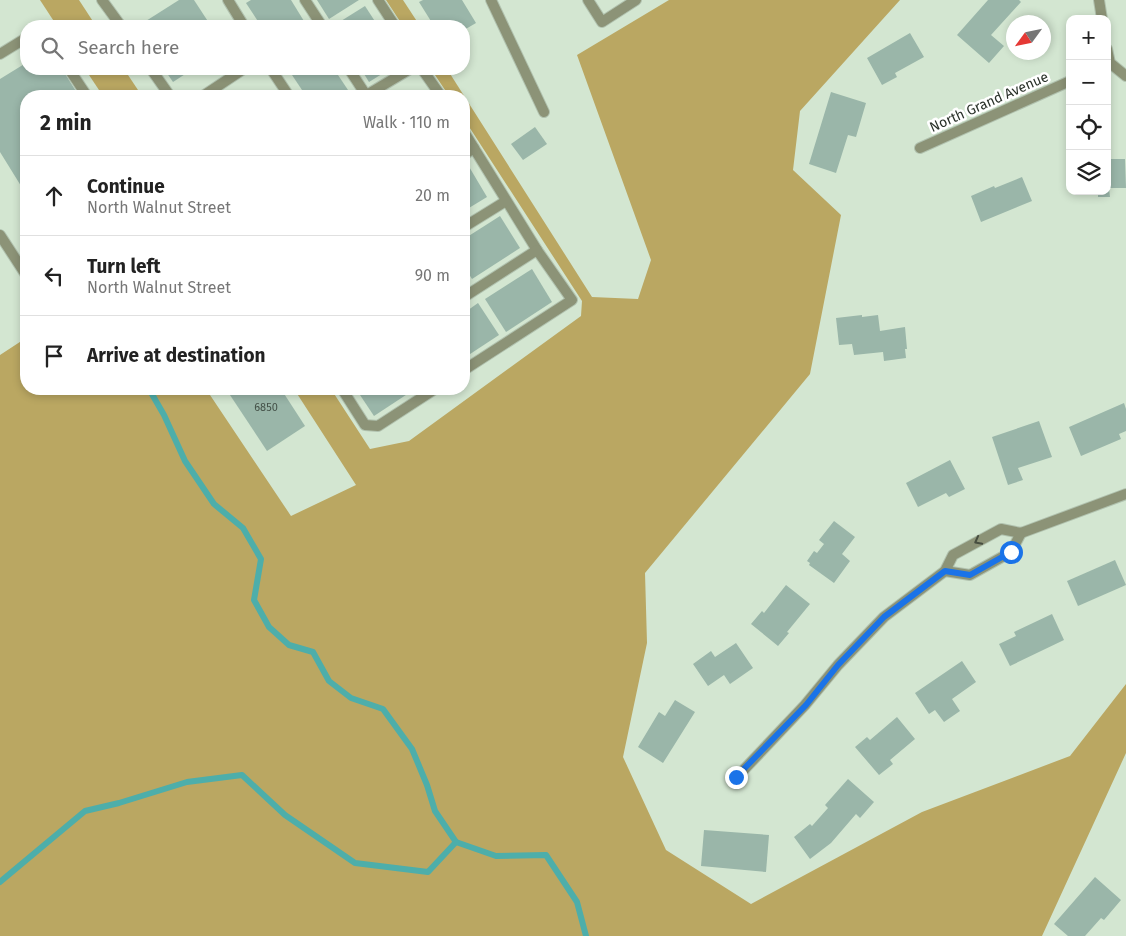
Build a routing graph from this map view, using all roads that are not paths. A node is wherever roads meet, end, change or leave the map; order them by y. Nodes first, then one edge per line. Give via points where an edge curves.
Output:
1 (228, 0) edge
2 (305, 0) edge
3 (378, 0) edge
4 (491, 0) edge
5 (588, 0) edge
6 (636, 0) edge
7 (1099, 0) edge
8 (106, 1) edge
9 (1101, 15) edge
10 (117, 20) edge
11 (240, 20) edge
12 (318, 20) edge
13 (391, 20) edge
14 (20, 42) edge
15 (0, 54) edge
16 (1111, 65) edge
17 (73, 75) edge
18 (155, 75) edge
19 (234, 75) edge
20 (275, 75) edge
21 (353, 75) edge
22 (400, 75) edge
23 (426, 75) edge
24 (1126, 76) edge
25 (1066, 83) edge
26 (83, 90) edge
27 (166, 90) edge
28 (212, 90) edge
29 (284, 90) edge
30 (362, 90) edge
31 (376, 90) edge
32 (437, 90) edge
33 (544, 112) dead end
34 (470, 142) edge
35 (474, 148) junction
36 (920, 148) dead end
37 (470, 151) edge
38 (506, 200) junction
39 (470, 223) edge
40 (0, 235) edge
41 (537, 250) junction
42 (20, 266) edge
43 (470, 293) edge
44 (470, 366) edge
45 (346, 395) edge
46 (426, 395) edge
47 (1126, 494) edge
48 (1022, 533) junction
49 (945, 571) junction
50 (736, 777) dead end

1 - 11 street
2 - 12 street
3 - 13 street
4 - 33 street
5 - 6 street via 602,22
7 - 9 street
8 - 10 street
14 - 15 street
16 - 24 street
17 - 26 street
18 - 27 street
19 - 28 street
20 - 29 street
21 - 30 street
22 - 31 street
23 - 32 street
25 - 36 street, North Grand Avenue
34 - 35 street
35 - 37 street
35 - 38 street
38 - 39 street
38 - 41 street
40 - 42 street
41 - 43 street
41 - 44 street via 572,300
45 - 46 street via 365,425 378,426
47 - 48 street
48 -> 49 street via 1001,529 953,555
48 - 49 street via 1011,552 970,575
49 - 50 street via 884,617

